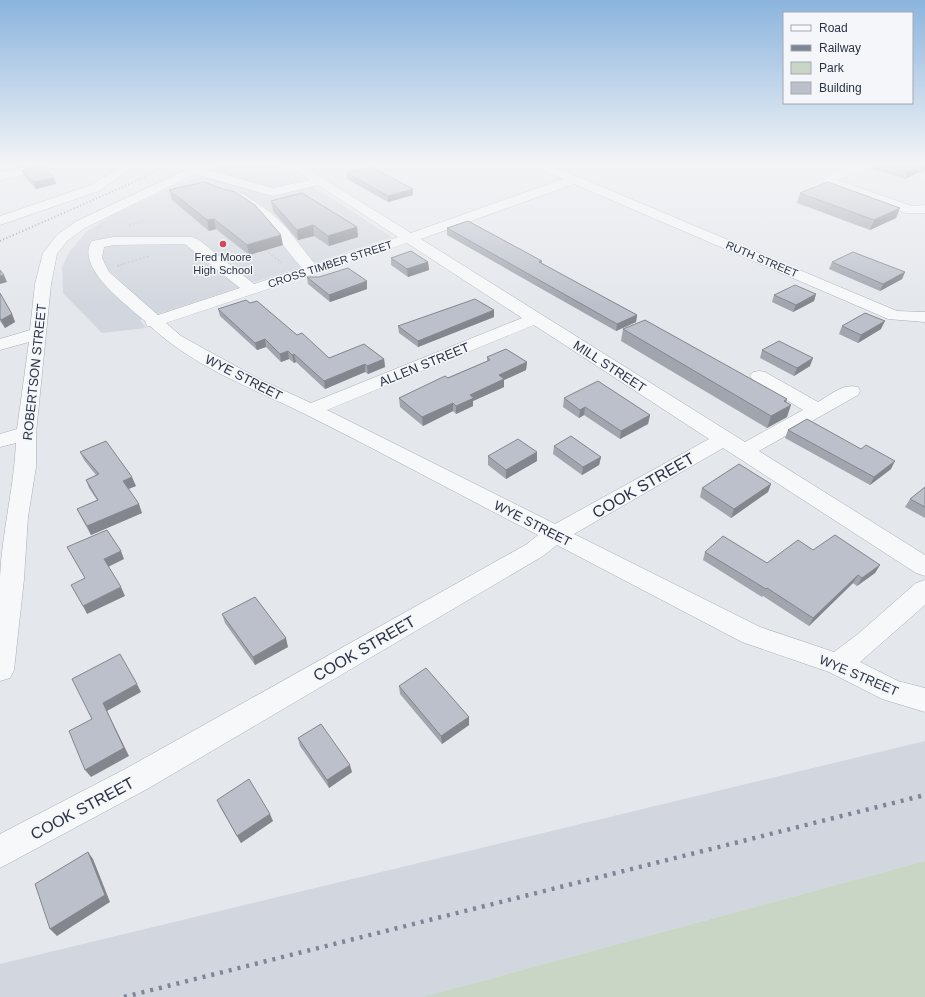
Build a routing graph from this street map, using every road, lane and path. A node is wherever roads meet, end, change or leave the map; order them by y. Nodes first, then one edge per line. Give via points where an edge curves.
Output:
1 (27, 212) edge
2 (107, 212) edge
3 (263, 212) edge
4 (368, 212) edge
5 (483, 212) edge
6 (651, 212) edge
7 (0, 221) edge
8 (409, 238) junction
9 (265, 250) edge
10 (283, 263) dead end
11 (312, 269) junction
12 (252, 290) junction
13 (925, 317) edge
14 (536, 318) junction
15 (153, 322) junction
16 (38, 333) junction
17 (0, 345) edge
18 (759, 376) dead end
19 (851, 391) dead end
20 (311, 410) junction
21 (818, 410) junction
22 (26, 433) junction
23 (0, 441) edge
24 (734, 445) junction
25 (556, 534) junction
26 (925, 566) edge
27 (6, 581) edge
28 (925, 590) edge
29 (838, 664) junction
30 (0, 670) edge
31 (925, 700) edge
32 (0, 852) edge

1 - 7 street
2 - 16 street, ROBERTSON STREET via 80,225 62,238 50,253 43,284
3 - 11 street
4 - 8 street, MILL STREET
5 - 8 street, CROSS TIMBER STREET
6 - 13 street, RUTH STREET via 894,316
8 - 11 street, CROSS TIMBER STREET
8 - 14 street, MILL STREET
9 - 10 path
11 - 12 street, CROSS TIMBER STREET
12 - 15 street, CROSS TIMBER STREET
12 - 15 street, WYE STREET via 187,240 114,241 97,244 95,258 103,274
14 - 20 street, ALLEN STREET
14 - 24 street, MILL STREET
15 - 20 street, WYE STREET via 175,340 254,384
16 - 17 street
16 - 22 street, ROBERTSON STREET
18 - 21 street
19 - 21 street, COOK STREET
20 - 25 street, WYE STREET
21 - 24 street, COOK STREET
22 - 23 street
22 - 27 street, ROBERTSON STREET via 25,467
24 - 25 street, COOK STREET
24 - 26 street, MILL STREET
25 - 29 street, WYE STREET via 751,635
25 - 32 street, COOK STREET via 528,554 145,774
27 - 30 street, ROBERTSON STREET
28 - 29 street via 867,642
29 - 31 street, WYE STREET via 892,691

